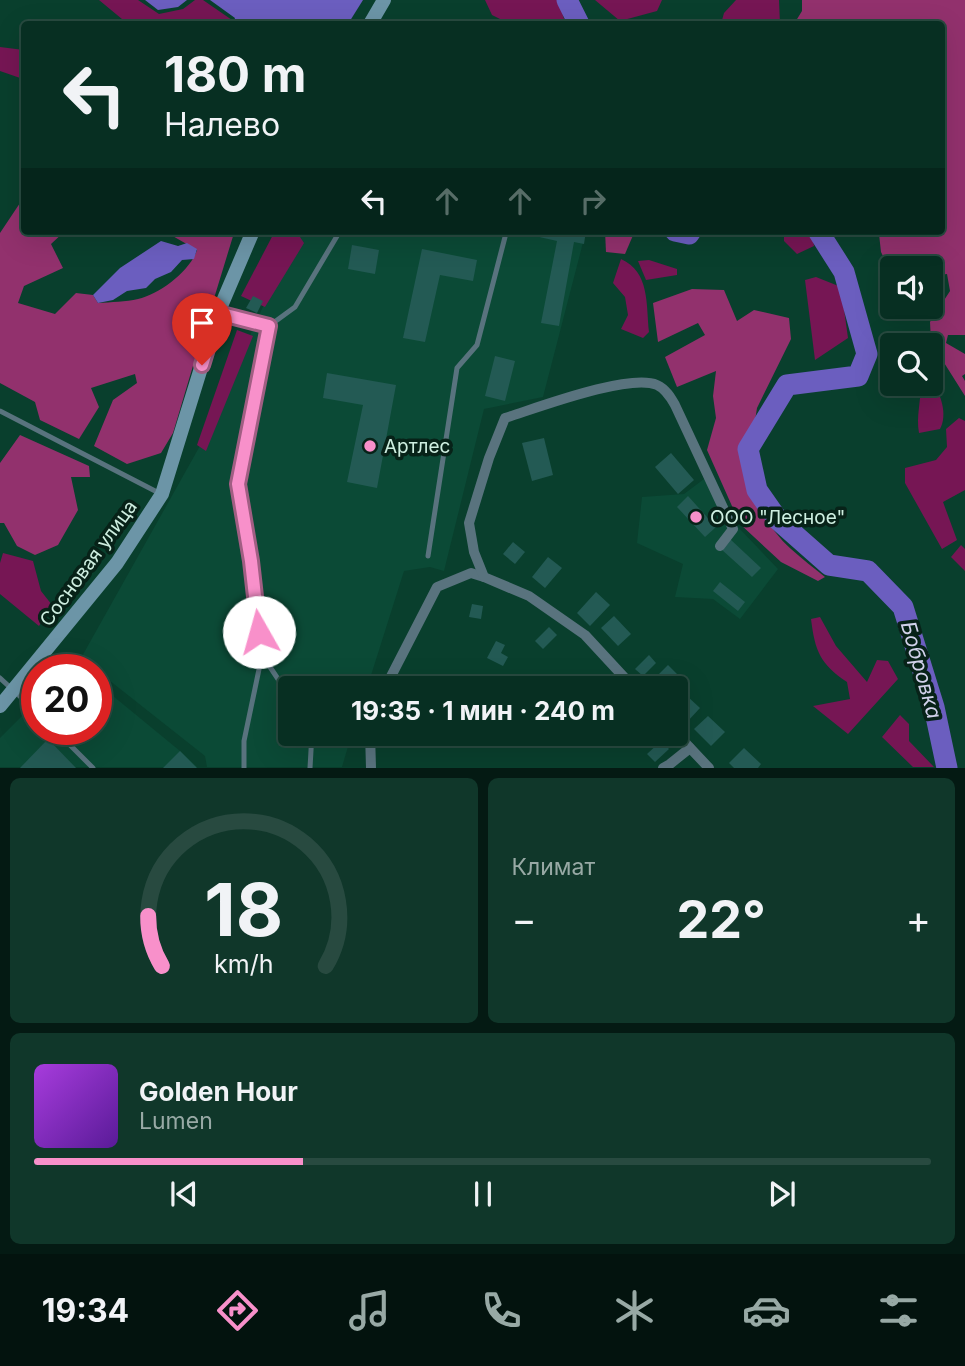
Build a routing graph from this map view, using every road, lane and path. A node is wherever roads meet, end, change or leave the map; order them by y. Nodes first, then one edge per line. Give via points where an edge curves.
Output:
1 (384, 0) edge
2 (372, 21) edge
3 (252, 235) edge
4 (338, 235) edge
5 (504, 235) edge
6 (218, 313) junction
7 (269, 326) junction
8 (0, 411) edge
9 (162, 494) junction
10 (720, 546) dead end
11 (428, 556) dead end
12 (484, 577) junction
13 (262, 655) junction
14 (391, 676) edge
15 (623, 676) edge
16 (0, 678) edge
17 (278, 679) edge
18 (15, 691) junction
19 (21, 697) edge
20 (0, 706) edge
21 (70, 745) edge
22 (311, 746) edge
23 (370, 746) edge
24 (690, 748) joint
25 (93, 768) edge
26 (243, 768) edge
27 (310, 768) edge
28 (371, 768) edge
29 (663, 768) edge
30 (709, 768) edge

1 - 2 street
3 - 6 street, Сосновая улица
4 - 7 lane via 295,307
5 - 11 lane via 477,345 457,368
6 - 7 lane
6 - 9 street, Сосновая улица
7 - 13 lane via 238,484
8 - 9 lane
9 - 18 street, Сосновая улица via 117,563
10 - 12 street via 733,529 675,405 657,385 633,382 505,418 469,523
12 - 14 street via 471,573 437,587
12 - 15 street via 529,596 585,635
13 - 17 lane
13 - 26 lane
16 - 18 lane
18 - 19 lane
18 - 20 street, Сосновая улица
21 - 25 lane
22 - 27 lane
23 - 28 street
24 - 29 street
24 - 30 street

